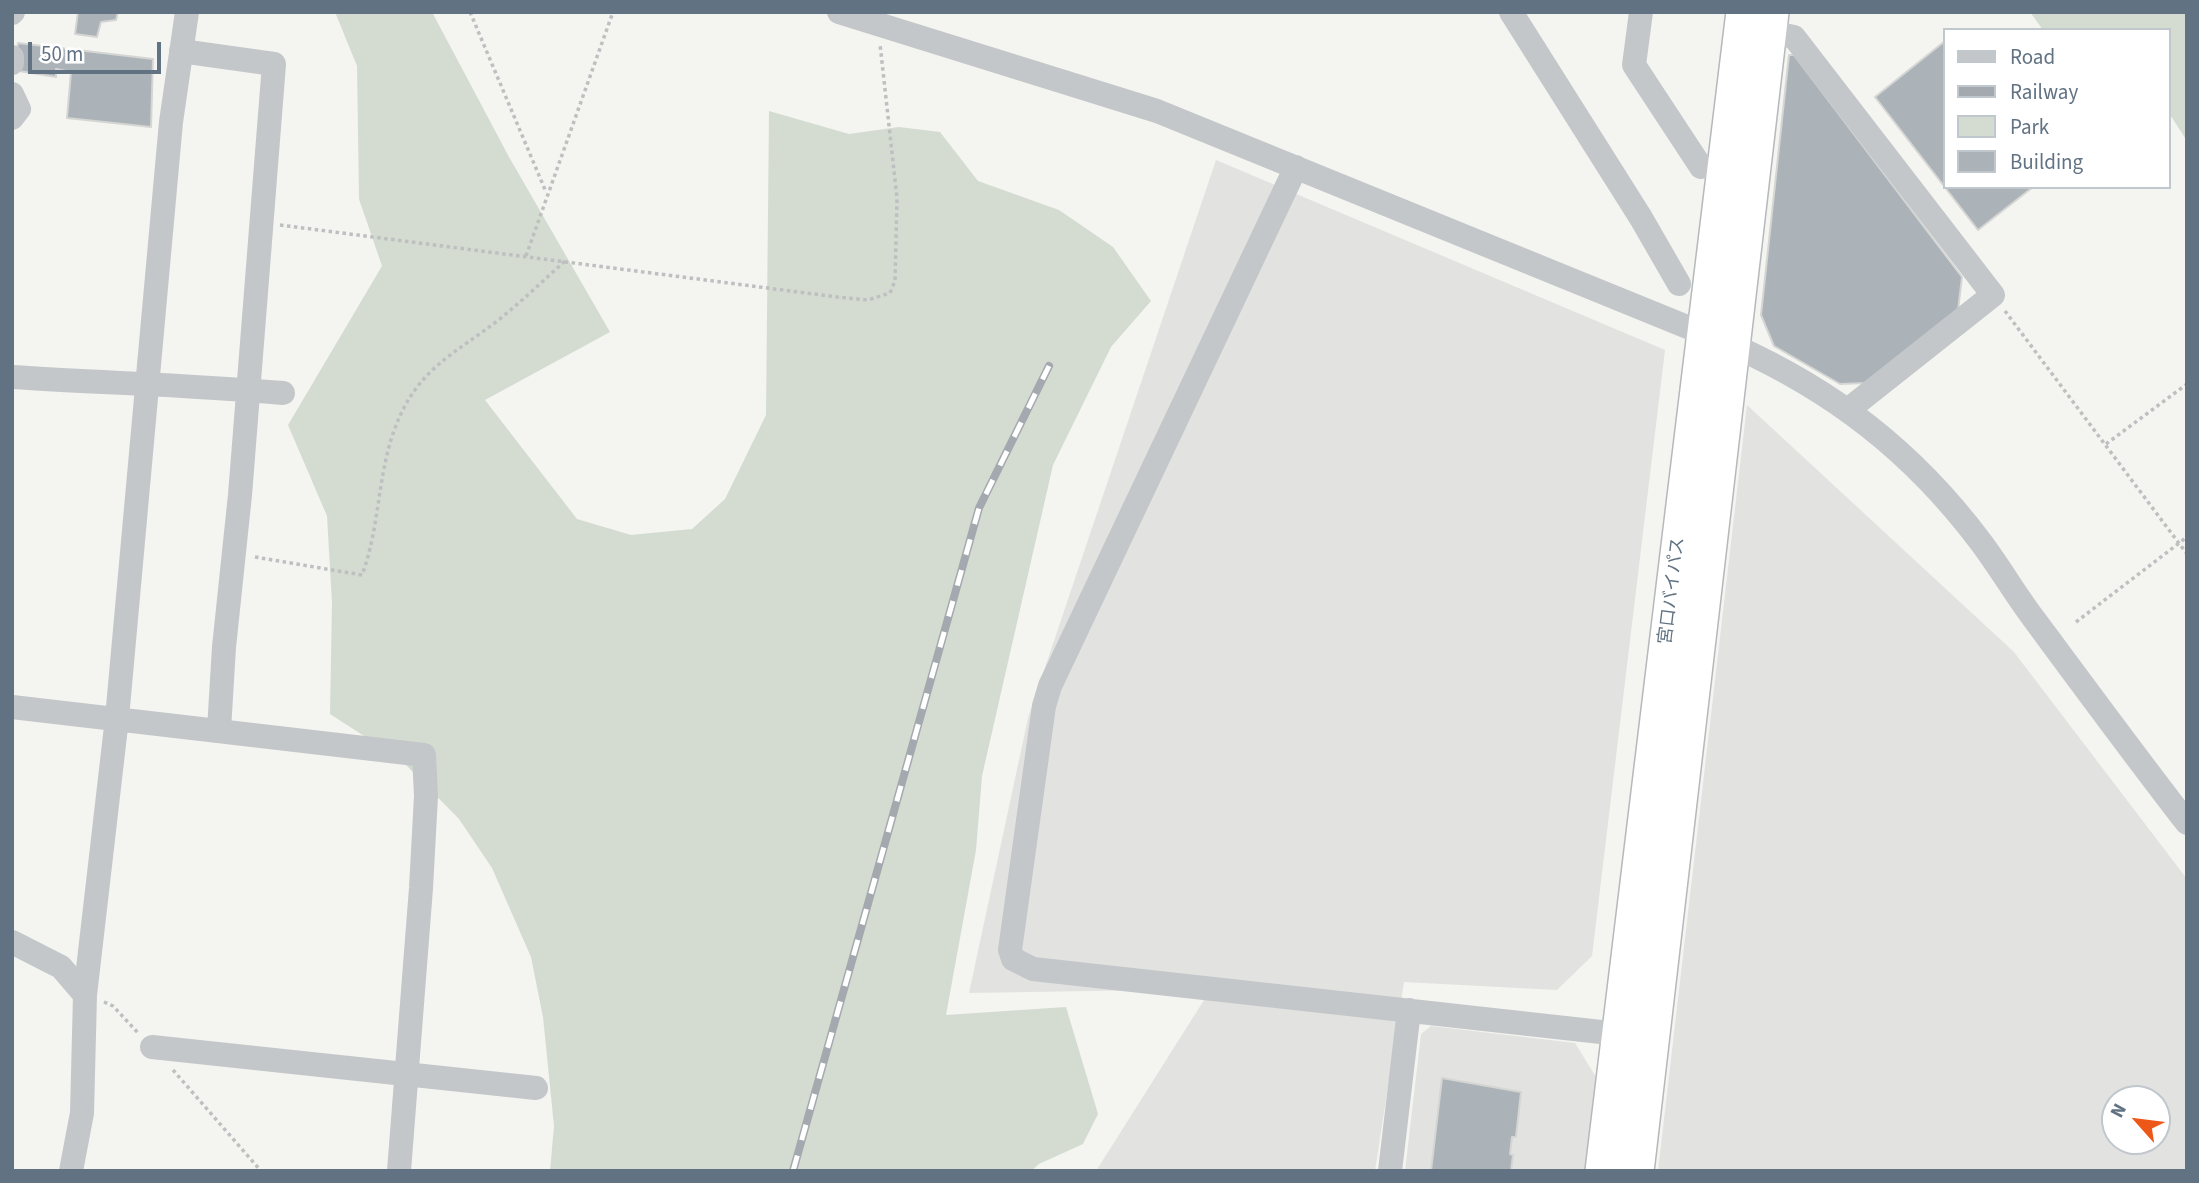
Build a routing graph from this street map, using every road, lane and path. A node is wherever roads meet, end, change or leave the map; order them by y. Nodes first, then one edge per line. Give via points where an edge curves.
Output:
1 (187, 12) edge
2 (470, 12) edge
3 (613, 12) edge
4 (839, 12) edge
5 (1511, 12) edge
6 (1641, 12) edge
7 (1761, 19) edge
8 (878, 24) junction
9 (181, 51) junction
10 (12, 57) edge
11 (12, 63) edge
12 (12, 94) edge
13 (12, 118) edge
14 (1296, 167) junction
15 (1701, 167) dead end
16 (547, 194) junction
17 (260, 222) junction
18 (526, 256) junction
19 (565, 261) junction
20 (1679, 284) dead end
21 (1993, 295) junction
22 (1719, 340) junction
23 (12, 377) edge
24 (147, 383) junction
25 (2187, 384) edge
26 (246, 390) junction
27 (283, 393) dead end
28 (1849, 409) junction
29 (2106, 444) junction
30 (2187, 537) edge
31 (2178, 543) junction
32 (233, 554) junction
33 (2187, 554) edge
34 (2076, 622) dead end
35 (12, 707) edge
36 (117, 718) junction
37 (219, 730) junction
38 (2187, 823) edge
39 (12, 942) edge
40 (85, 995) junction
41 (1409, 1010) junction
42 (1619, 1034) junction
43 (152, 1047) junction
44 (407, 1075) junction
45 (536, 1088) dead end
46 (71, 1171) edge
47 (261, 1171) edge
48 (400, 1171) edge
49 (1390, 1171) edge
50 (1603, 1171) edge
51 (1636, 1171) edge

1 - 9 street
2 - 16 path
3 - 16 path
4 - 8 street
5 - 20 street
6 - 15 street via 1634,65
7 - 21 street via 1794,37
7 - 22 highway, 宮口バイパス
8 - 14 street via 1157,111
8 - 19 path via 897,198 895,281 890,293 868,300 837,297
9 - 17 street via 274,64
9 - 24 street via 170,122
10 - 11 street
12 - 13 street via 19,109
14 - 22 street
14 - 41 street via 1050,686 1010,950 1013,960 1033,969
16 - 18 path
17 - 18 path
17 - 26 street
18 - 19 path
19 - 32 path via 500,318 439,361 418,385 396,426 382,470 372,549 362,575
21 - 28 street
21 - 29 path
22 - 28 street via 1783,368
22 - 42 highway, 宮口バイパス
22 - 51 highway, 宮口バイパス
23 - 24 street
24 - 26 street
24 - 36 street
25 - 29 path
26 - 27 street
26 - 32 street
28 - 38 street via 1906,457 1980,541
29 - 31 path
30 - 31 path
31 - 33 path
31 - 34 path
32 - 37 street
35 - 36 street
36 - 37 street
36 - 40 street
37 - 44 street via 424,755 426,796
39 - 40 street via 61,967
40 - 43 path via 113,1006
40 - 46 street via 82,1114
41 - 42 street
41 - 49 street
42 - 50 highway, 宮口バイパス
43 - 44 street
43 - 47 path
44 - 45 street
44 - 48 street

